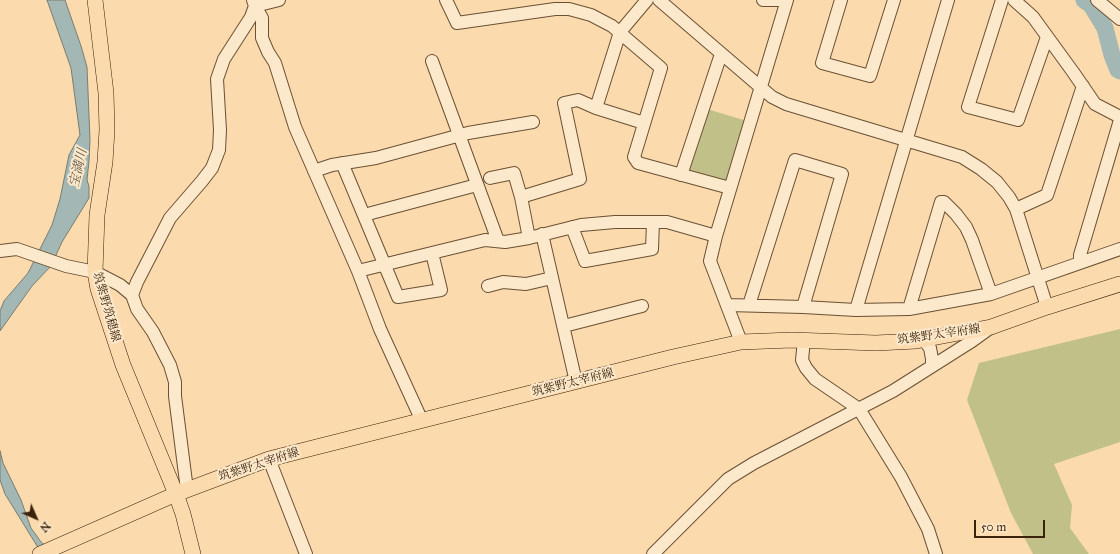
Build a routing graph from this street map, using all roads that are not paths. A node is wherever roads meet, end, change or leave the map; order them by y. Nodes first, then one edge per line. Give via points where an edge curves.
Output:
1 (95, 0) edge
2 (279, 0) edge
3 (446, 0) edge
4 (648, 0) edge
5 (659, 0) edge
6 (763, 0) edge
7 (779, 0) edge
8 (786, 0) edge
9 (841, 0) edge
10 (894, 0) edge
11 (948, 0) edge
12 (1002, 0) edge
13 (1014, 0) edge
14 (1097, 0) edge
15 (254, 3) edge
16 (1120, 19) edge
17 (620, 32) junction
18 (1047, 37) junction
19 (721, 54) junction
20 (432, 61) dead end
21 (1083, 86) junction
22 (760, 87) junction
23 (596, 108) junction
24 (1120, 118) edge
25 (533, 122) dead end
26 (644, 123) junction
27 (459, 136) junction
28 (906, 140) junction
29 (342, 163) junction
30 (314, 171) junction
31 (681, 175) junction
32 (490, 178) dead end
33 (477, 185) junction
34 (730, 188) junction
35 (521, 197) junction
36 (1016, 209) junction
37 (364, 215) junction
38 (653, 222) junction
39 (572, 227) junction
40 (542, 234) junction
41 (716, 236) junction
42 (529, 238) junction
43 (498, 241) junction
44 (1120, 249) edge
45 (0, 251) edge
46 (432, 253) junction
47 (1080, 263) junction
48 (386, 265) junction
49 (358, 271) junction
50 (95, 272) junction
51 (1038, 277) junction
52 (552, 278) junction
53 (1120, 284) edge
54 (488, 286) dead end
55 (991, 294) junction
56 (132, 296) junction
57 (728, 305) junction
58 (749, 305) junction
59 (642, 306) dead end
60 (803, 307) junction
61 (1047, 307) junction
62 (909, 309) junction
63 (856, 310) junction
64 (564, 326) junction
65 (991, 327) junction
66 (923, 339) junction
67 (804, 340) junction
68 (741, 342) junction
69 (932, 366) junction
70 (576, 382) junction
71 (859, 409) junction
72 (422, 421) junction
73 (269, 459) junction
74 (181, 492) junction
75 (40, 554) edge
76 (193, 554) edge
77 (306, 554) edge
78 (652, 554) edge
79 (936, 554) edge

1 - 50 main road, 筑紫野筑穂線 via 108,130 97,215
2 - 15 street
3 - 17 street via 457,24 569,9 591,15
4 - 17 street
5 - 19 street
6 - 7 street
8 - 22 street
9 - 10 street via 822,63 870,76
11 - 28 street
12 - 18 street via 968,107 1018,120
13 - 18 street via 1033,17
14 - 16 street
15 - 30 street via 262,18 262,38 275,63 295,127
15 - 56 street via 252,17 224,58 217,79 219,150 212,168 170,218
17 - 23 street
17 - 26 street via 661,68
18 - 21 street
19 - 22 street
19 - 31 street
20 - 27 street
21 - 24 street via 1095,104
21 - 36 street via 1047,195
22 - 28 street via 786,104
22 - 34 street
23 - 26 street
23 - 35 street via 578,100 564,103 580,179
24 - 47 street via 1080,255
25 - 27 street
26 - 31 street via 634,157 638,163
27 - 29 street via 376,158
27 - 33 street
28 - 36 street via 962,158 981,169 997,182
28 - 63 street
29 - 30 street
29 - 37 street
30 - 49 street
31 - 34 street
32 - 35 street via 514,173
33 - 37 street
33 - 43 street
34 - 41 street
35 - 42 street
36 - 51 street
37 - 48 street
38 - 39 street via 615,222
38 - 39 street via 652,249 585,261
38 - 41 street via 667,222
39 - 40 street
40 - 42 street
40 - 52 street
41 - 57 street via 710,262
42 - 43 street
43 - 46 street via 485,240
44 - 47 street
45 - 50 street via 17,249 66,266
46 - 48 street
46 - 48 street via 441,290 398,297
47 - 51 street
48 - 49 street
49 - 72 street via 380,329
50 - 56 street via 120,285
50 - 74 main road, 筑紫野筑穂線 via 98,289 123,365
51 - 55 street
51 - 61 street
52 - 54 street via 526,284 503,282
52 - 64 street
53 - 61 main road, 筑紫野太宰府線
55 - 62 street
55 - 62 street via 966,227 942,202
56 - 74 street via 170,365 175,382
57 - 58 street
57 - 68 street
58 - 60 street
58 - 60 street via 795,160 842,174
59 - 64 street
60 - 63 street
61 - 65 main road, 筑紫野太宰府線
62 - 63 street
64 - 70 street
65 - 66 main road, 筑紫野太宰府線
65 - 69 street
66 - 67 main road, 筑紫野太宰府線 via 876,343
66 - 69 street via 930,348
67 - 68 main road, 筑紫野太宰府線
67 - 71 street via 802,360 806,368 815,379
68 - 70 main road, 筑紫野太宰府線
69 - 71 street
70 - 72 main road, 筑紫野太宰府線
71 - 78 street via 754,463 728,480
71 - 79 street via 901,477 928,529
72 - 73 main road, 筑紫野太宰府線
73 - 74 main road, 筑紫野太宰府線
73 - 77 street
74 - 75 main road, 筑紫野太宰府線
74 - 76 main road, 筑紫野筑穂線 via 183,514

